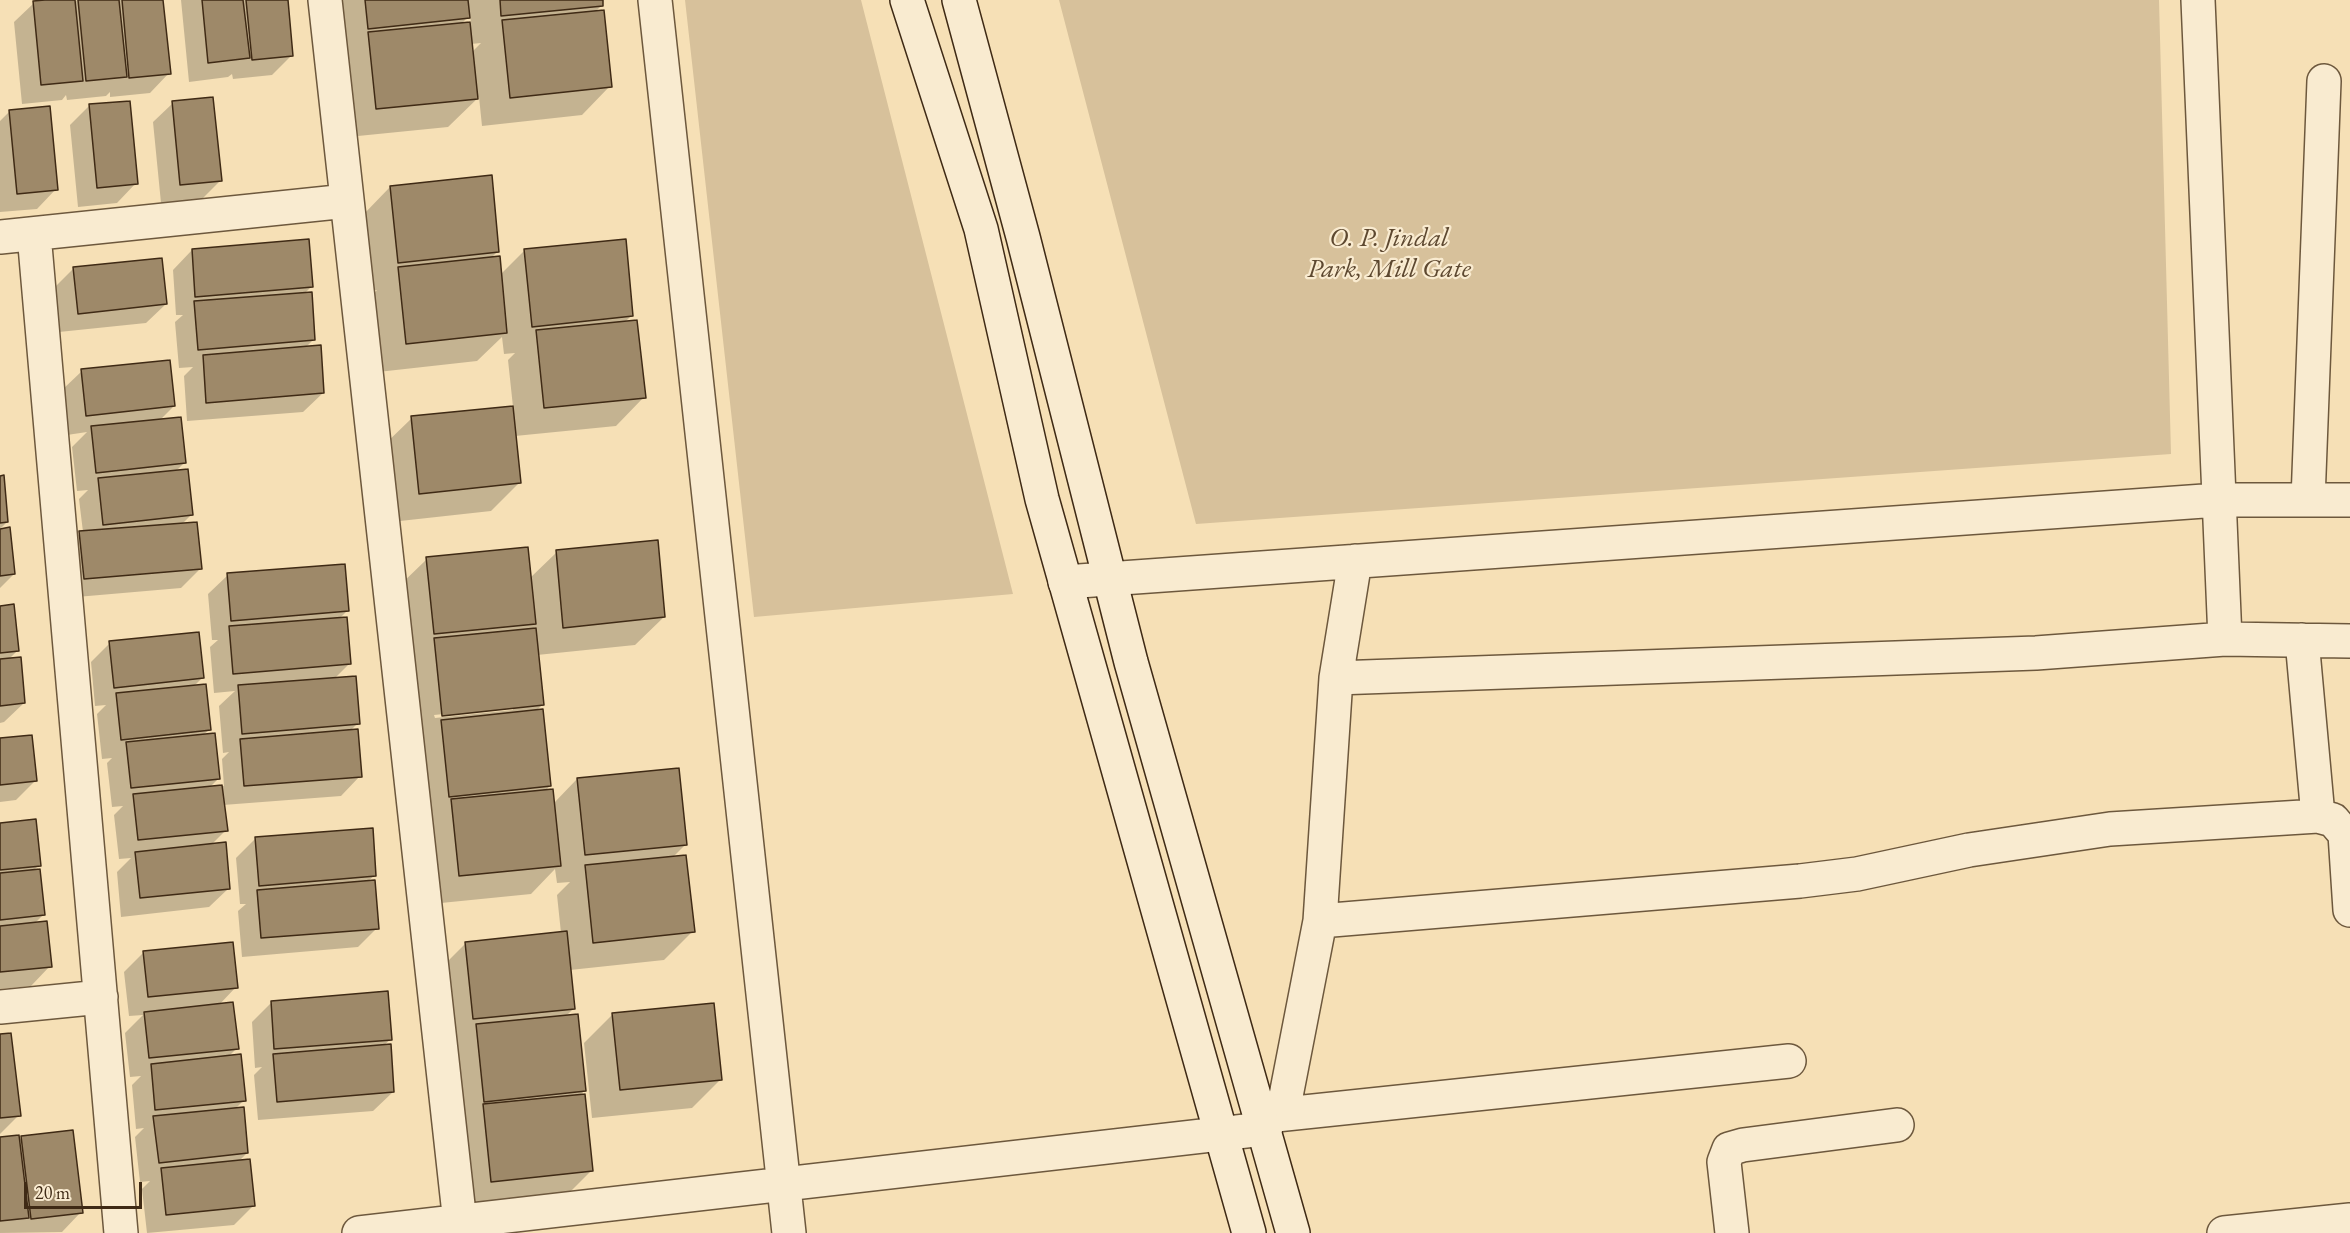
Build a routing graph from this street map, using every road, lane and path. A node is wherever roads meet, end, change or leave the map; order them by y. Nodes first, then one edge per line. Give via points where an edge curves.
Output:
1 (325, 0) edge
2 (655, 0) edge
3 (907, 0) edge
4 (959, 0) edge
5 (2198, 0) edge
6 (2324, 81) dead end
7 (347, 201) junction
8 (34, 234) junction
9 (0, 237) edge
10 (2218, 500) junction
11 (2308, 500) junction
12 (2350, 500) edge
13 (1355, 561) junction
14 (1110, 578) junction
15 (1065, 582) junction
16 (2225, 639) junction
17 (2302, 640) junction
18 (2350, 641) edge
19 (1336, 678) junction
20 (2318, 816) junction
21 (2350, 910) edge
22 (1320, 921) junction
23 (101, 997) junction
24 (0, 1007) edge
25 (1790, 1061) dead end
26 (1270, 1122) junction
27 (1897, 1125) dead end
28 (1221, 1134) junction
29 (784, 1186) junction
30 (2350, 1220) edge
31 (460, 1223) junction
32 (121, 1233) edge
33 (359, 1233) edge
34 (789, 1233) edge
35 (1249, 1233) edge
36 (1293, 1233) edge
37 (1732, 1233) edge
38 (2224, 1233) edge

1 - 7 street
2 - 29 street
3 - 15 street via 981,229 1042,499
4 - 14 street
5 - 10 street
6 - 11 street
7 - 8 street
7 - 31 street
8 - 9 street
8 - 23 street
10 - 11 street
10 - 13 street
10 - 16 street
11 - 12 street
13 - 14 street
13 - 19 street
14 - 15 street
14 - 26 street via 1134,674
15 - 28 street
16 - 17 street
16 - 19 street via 2036,653
17 - 18 street
17 - 20 street
19 - 22 street
20 - 21 street via 2333,820 2345,834
20 - 22 street via 2110,830 1969,850 1857,874 1800,881
22 - 26 street via 1285,1101
23 - 24 street
23 - 32 street
25 - 26 street
26 - 28 street
26 - 36 street
27 - 37 street via 1729,1149 1724,1162
28 - 29 street
28 - 35 street
29 - 31 street
29 - 34 street
30 - 38 street
31 - 33 street

